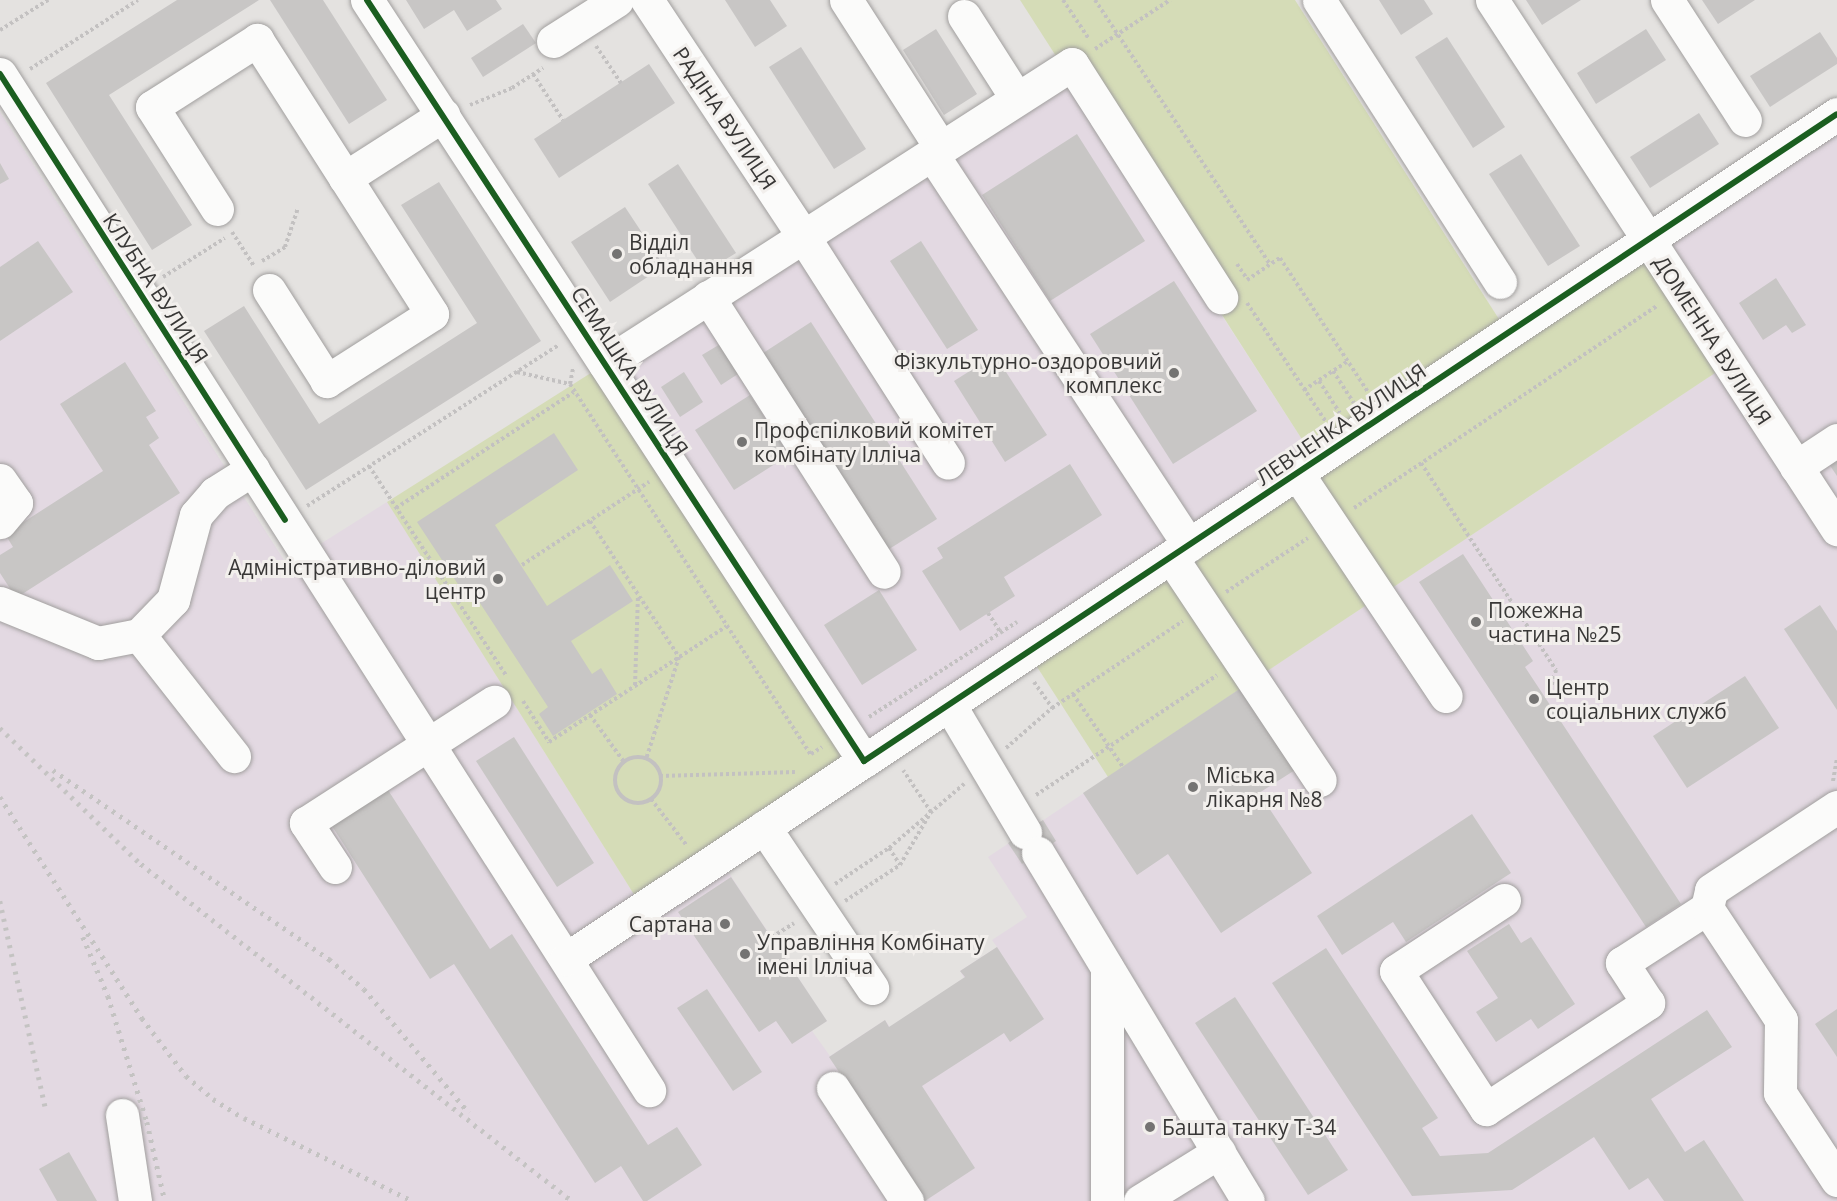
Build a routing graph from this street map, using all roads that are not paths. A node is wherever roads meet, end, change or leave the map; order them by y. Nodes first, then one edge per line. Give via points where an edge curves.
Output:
1 (367, 0) edge
2 (616, 0) edge
3 (647, 0) edge
4 (846, 0) edge
5 (1319, 0) edge
6 (1492, 0) edge
7 (1667, 0) edge
8 (963, 16) dead end
9 (553, 41) dead end
10 (3, 79) edge
11 (1017, 99) junction
12 (1837, 114) edge
13 (443, 116) junction
14 (1745, 120) dead end
15 (937, 151) junction
16 (345, 178) junction
17 (225, 221) road end
18 (803, 236) junction
19 (1648, 240) junction
20 (261, 278) road end
21 (1500, 282) dead end
22 (1232, 296) road end
23 (708, 297) junction
24 (589, 365) junction
25 (1837, 440) edge
26 (948, 463) dead end
27 (1796, 466) junction
28 (253, 469) junction
29 (1297, 473) junction
30 (0, 480) edge
31 (0, 522) edge
32 (1837, 529) edge
33 (1180, 551) junction
34 (884, 572) dead end
35 (0, 603) edge
36 (139, 635) junction
37 (508, 693) road end
38 (1446, 696) dead end
39 (949, 704) junction
40 (428, 744) junction
41 (234, 756) dead end
42 (864, 761) junction
43 (1320, 780) dead end
44 (1837, 807) edge
45 (764, 827) junction
46 (334, 867) dead end
47 (1504, 900) dead end
48 (1707, 908) junction
49 (566, 959) junction
50 (1107, 966) junction
51 (872, 988) dead end
52 (1153, 1044) junction
53 (1107, 1072) junction
54 (833, 1088) dead end
55 (649, 1090) dead end
56 (122, 1115) dead end
57 (1219, 1152) junction
58 (1837, 1180) edge
59 (135, 1201) edge
60 (907, 1201) edge
61 (1107, 1201) edge
62 (1140, 1201) edge
63 (1248, 1201) edge

1 - 13 street, СЕМАШКА ВУЛИЦЯ
2 - 9 street
3 - 18 street, РАДІНА ВУЛИЦЯ
4 - 15 street
5 - 21 street
6 - 19 street, ДОМЕННА ВУЛИЦЯ
7 - 14 street
8 - 11 street
10 - 28 street, КЛУБНА ВУЛИЦЯ
11 - 15 street
11 - 22 street via 1072,64
12 - 19 street, ЛЕВЧЕНКА ВУЛИЦЯ
13 - 16 street
13 - 24 street, СЕМАШКА ВУЛИЦЯ
15 - 18 street
15 - 33 street
16 - 17 street via 256,40 152,107
16 - 20 street via 432,314 327,381
18 - 23 street
18 - 26 street, РАДІНА ВУЛИЦЯ
19 - 27 street, ДОМЕННА ВУЛИЦЯ
19 - 29 street, ЛЕВЧЕНКА ВУЛИЦЯ
23 - 24 street
23 - 34 street
24 - 42 street, СЕМАШКА ВУЛИЦЯ via 672,467
25 - 27 street
27 - 32 street, ДОМЕННА ВУЛИЦЯ
28 - 36 street via 215,493 196,515 173,600
28 - 40 street, КЛУБНА ВУЛИЦЯ
29 - 33 street, ЛЕВЧЕНКА ВУЛИЦЯ
29 - 38 street
30 - 31 street via 16,503
33 - 39 street, ЛЕВЧЕНКА ВУЛИЦЯ
33 - 43 street via 1204,607
35 - 36 street via 98,643
36 - 41 street
37 - 40 street
39 - 42 street, ЛЕВЧЕНКА ВУЛИЦЯ
39 - 50 street
40 - 46 street via 306,823
40 - 49 street, КЛУБНА ВУЛИЦЯ
42 - 45 street, ЛЕВЧЕНКА ВУЛИЦЯ
44 - 48 street via 1711,890
45 - 49 street, ЛЕВЧЕНКА ВУЛИЦЯ
45 - 51 street via 811,912
47 - 48 street via 1396,971 1486,1109 1648,1003 1622,963
48 - 58 street via 1780,1020 1780,1093
49 - 55 street, КЛУБНА ВУЛИЦЯ
50 - 52 street
50 - 53 street
52 - 53 street
52 - 57 street
53 - 61 street
54 - 60 street
56 - 59 street
57 - 62 street
57 - 63 street

